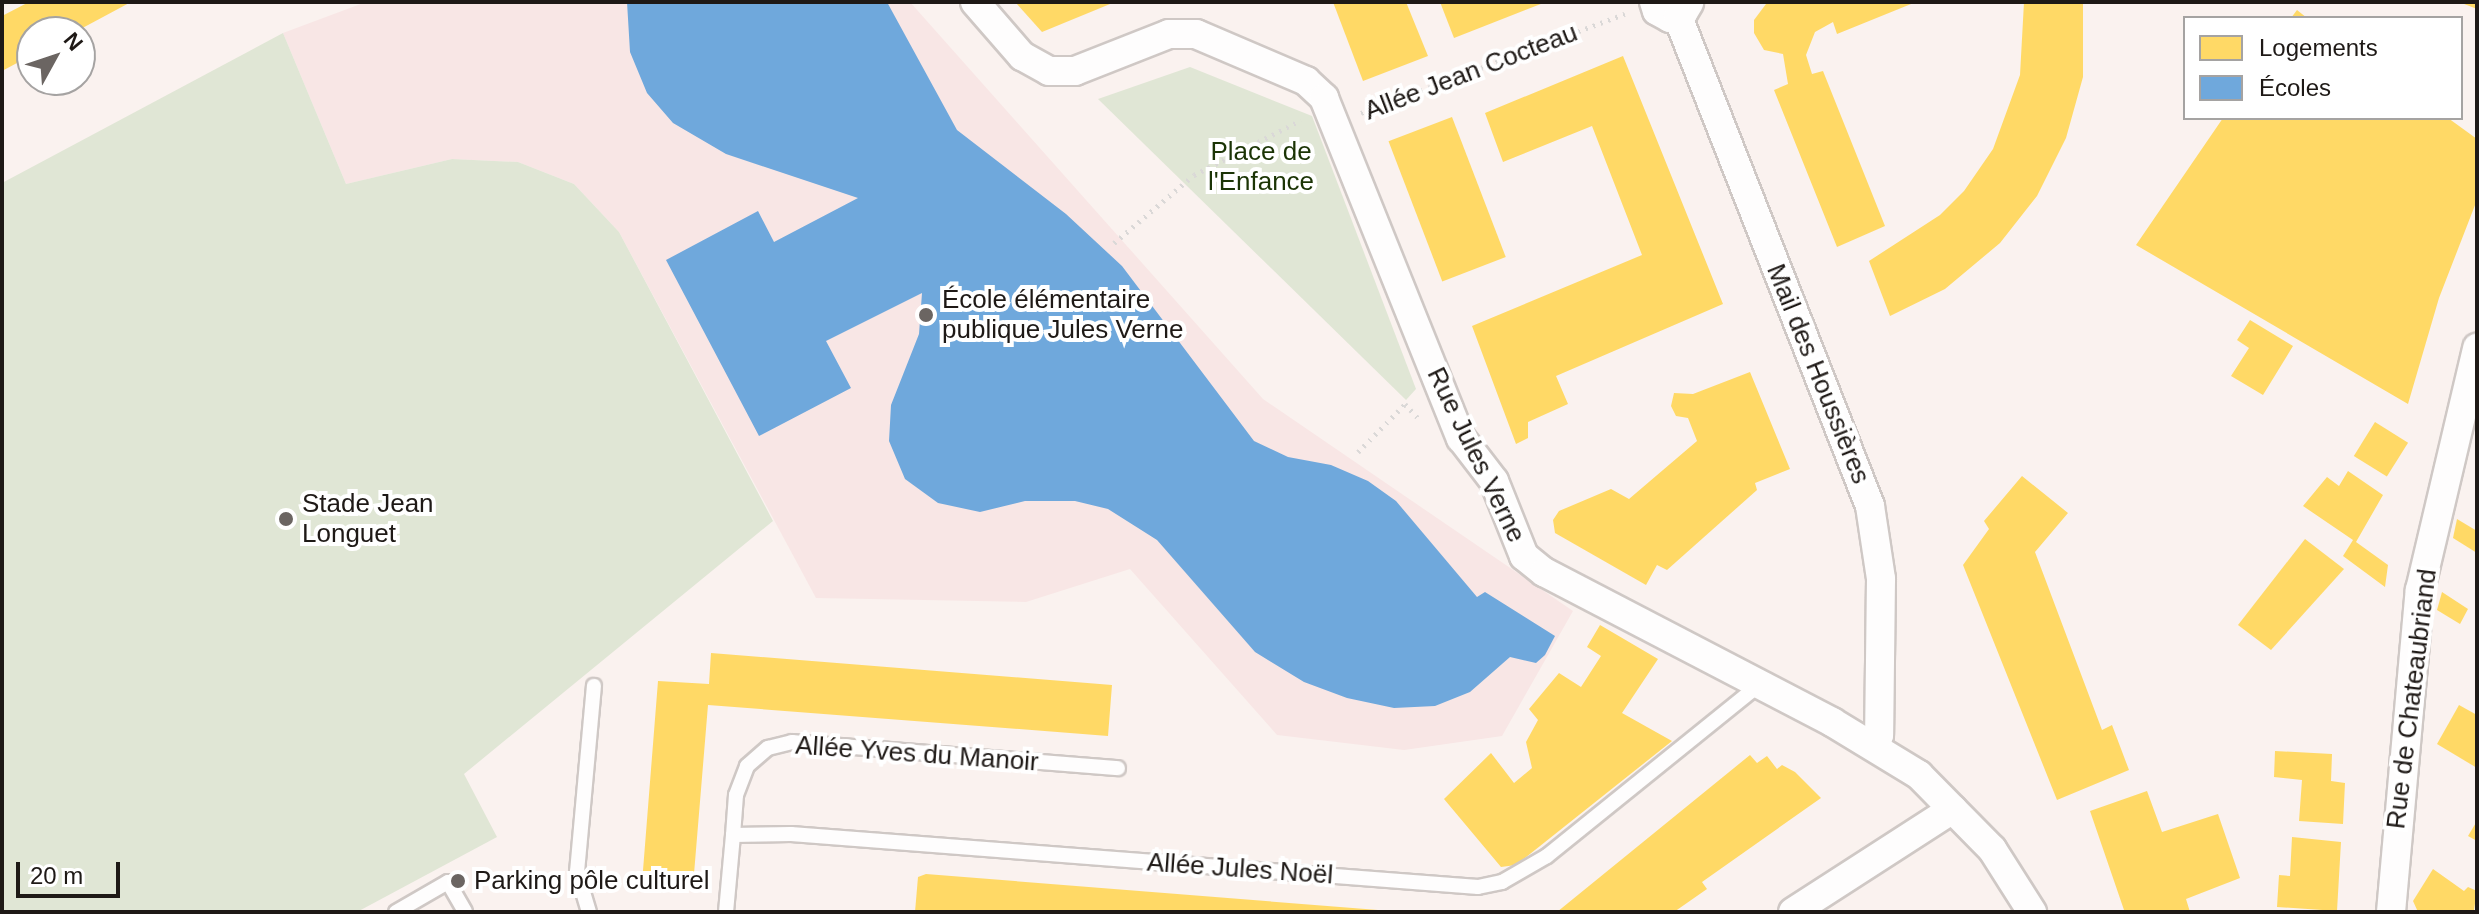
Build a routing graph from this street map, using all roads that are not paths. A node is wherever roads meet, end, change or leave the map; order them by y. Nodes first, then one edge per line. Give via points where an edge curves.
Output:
1 (975, 2) edge
2 (1669, 6) edge
3 (2477, 348) edge
4 (594, 686) dead end
5 (1758, 686) junction
6 (1873, 745) junction
7 (1118, 768) dead end
8 (1953, 809) junction
9 (733, 835) junction
10 (396, 912) edge
11 (465, 912) edge
12 (589, 912) edge
13 (726, 912) edge
14 (1793, 912) edge
15 (2032, 912) edge
16 (2391, 912) edge

1 - 5 street, Rue Jules Verne via 1022,56 1049,71 1075,71 1169,34 1196,34 1306,81 1331,117 1461,438 1494,481 1524,556 1544,572
2 - 6 street, Mail des Houssières via 1870,506 1881,579 1879,735
3 - 16 street, Rue de Chateaubriand via 2420,590
4 - 12 lane via 577,872
5 - 6 street, Rue Jules Verne
5 - 9 lane, Allée Jules Noël via 1547,856 1502,882 1478,887 791,834
6 - 8 street, Rue Jules Verne via 1919,775
7 - 9 lane, Allée Yves du Manoir via 792,742 768,748 747,766 736,795
8 - 14 street
8 - 15 street, Rue Jules Verne via 1992,849
9 - 13 lane
10 - 11 lane via 448,882

